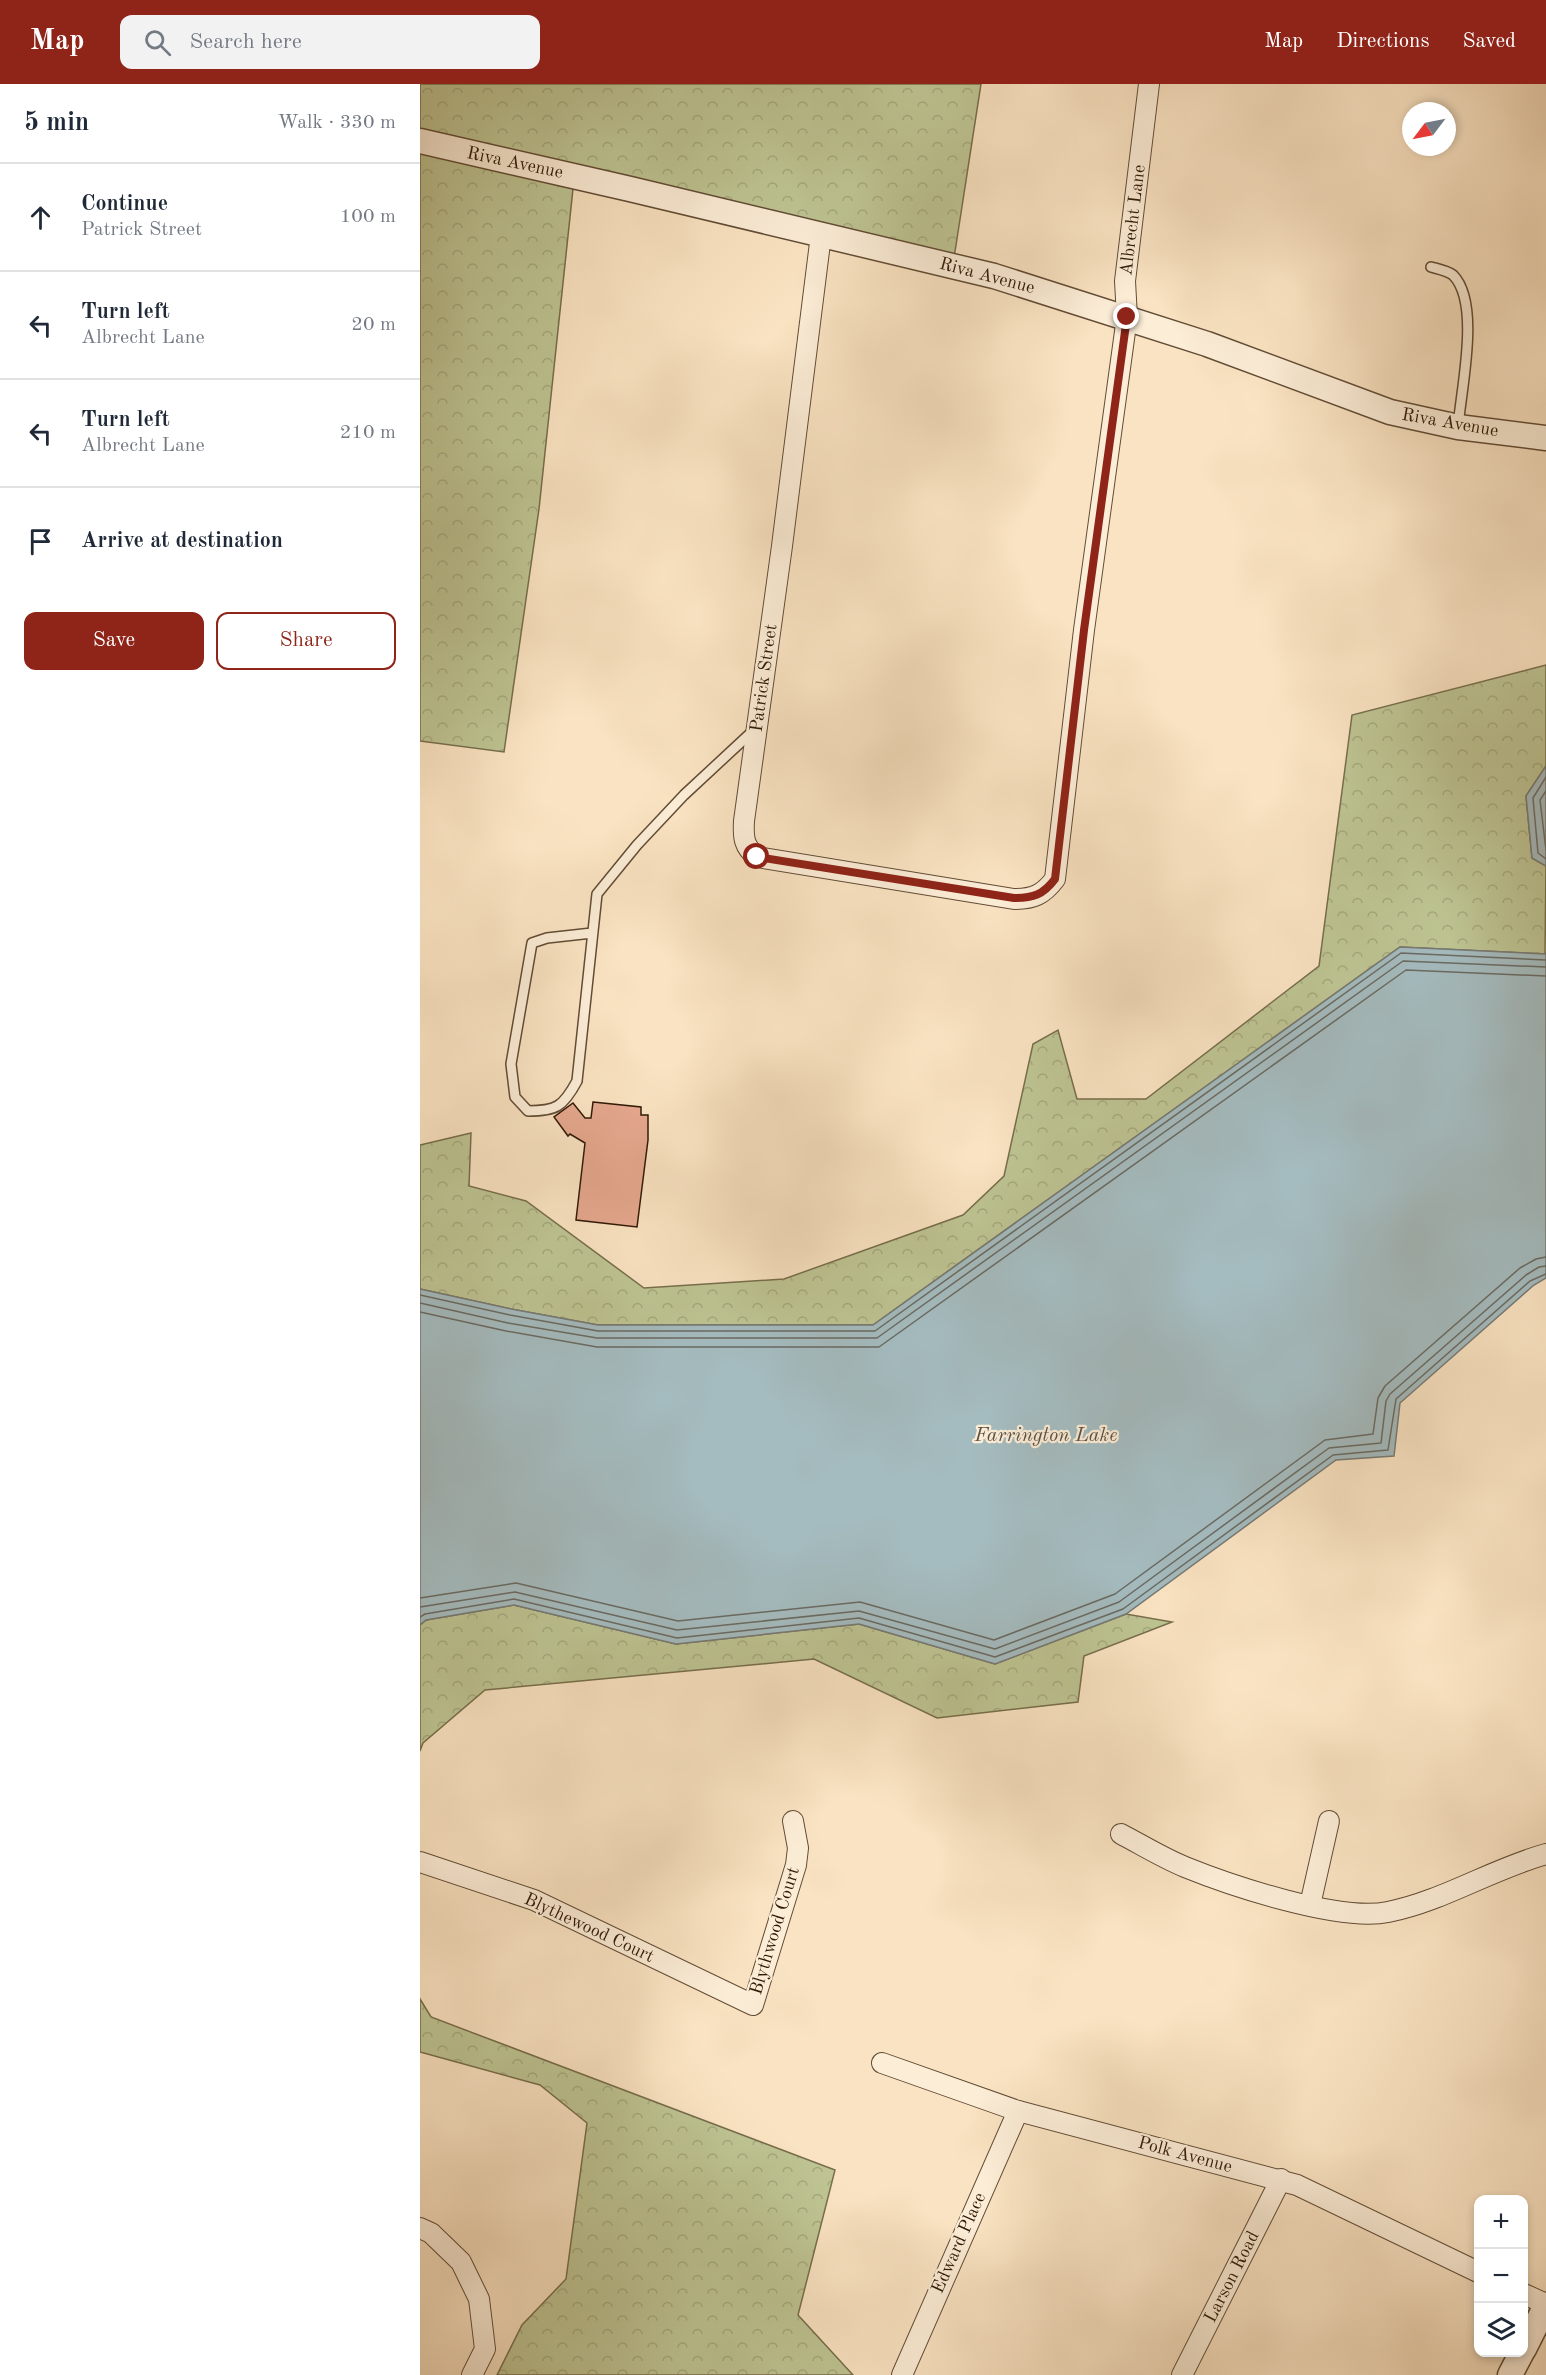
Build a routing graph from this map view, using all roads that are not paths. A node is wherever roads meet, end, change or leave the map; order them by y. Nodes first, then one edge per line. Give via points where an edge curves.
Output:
1 (1149, 84) edge
2 (420, 141) edge
3 (821, 235) junction
4 (1431, 267) dead end
5 (1127, 317) junction
6 (1458, 427) junction
7 (1546, 438) edge
8 (758, 726) junction
9 (1014, 898) joint
10 (592, 933) junction
11 (793, 1821) dead end
12 (1329, 1821) dead end
13 (1120, 1834) dead end
14 (1546, 1854) edge
15 (420, 1862) edge
16 (1310, 1905) junction
17 (753, 2005) joint
18 (882, 2063) dead end
19 (1018, 2111) junction
20 (1281, 2179) junction
21 (420, 2228) edge
22 (1474, 2270) edge
23 (1528, 2296) edge
24 (1546, 2305) edge
25 (1528, 2341) edge
26 (1520, 2357) edge
27 (472, 2375) edge
28 (902, 2375) edge
29 (1182, 2375) edge
30 (1510, 2375) edge

1 - 5 street, Albrecht Lane via 1125,281
2 - 3 street, Riva Avenue
3 - 5 street, Riva Avenue via 994,276
3 - 8 street, Patrick Street
4 - 6 lane via 1452,274 1463,290 1468,313
5 - 6 street, Riva Avenue via 1390,412
5 - 9 street, Albrecht Lane via 1055,879 1039,895
6 - 7 street, Riva Avenue
8 - 9 street, Patrick Street via 743,837 747,849 757,857
8 - 10 lane via 676,803 597,894
10 - 10 lane via 577,1081 567,1100 550,1111 528,1111 515,1097 511,1064 532,943
11 - 17 street, Blythwood Court via 798,1848 796,1865
12 - 16 street
13 - 16 street via 1184,1866 1248,1889
14 - 16 street via 1386,1912 1344,1912
15 - 17 street, Blythewood Court via 534,1900
18 - 19 street, Polk Avenue
19 - 20 street, Polk Avenue
19 - 28 street, Edward Place
20 - 22 street, Polk Avenue
20 - 29 street, Larson Road
21 - 27 street via 431,2232 461,2262 479,2299 485,2349
23 - 24 street
24 - 25 street
26 - 30 street

